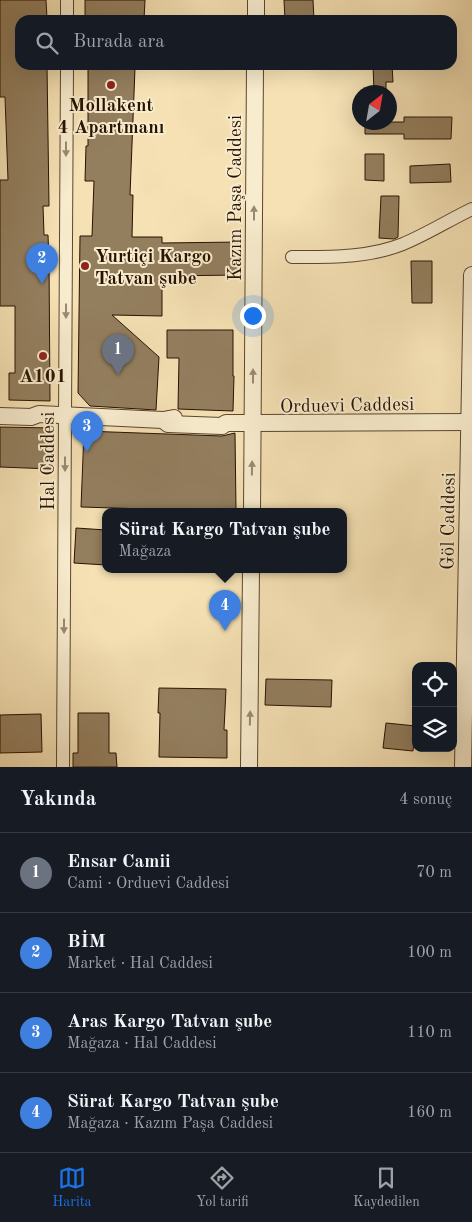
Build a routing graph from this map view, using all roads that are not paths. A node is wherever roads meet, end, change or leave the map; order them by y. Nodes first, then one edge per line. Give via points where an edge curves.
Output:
1 (67, 0) edge
2 (256, 0) edge
3 (67, 15) edge
4 (256, 15) edge
5 (67, 70) edge
6 (256, 70) edge
7 (472, 209) edge
8 (292, 257) dead end
9 (472, 275) edge
10 (0, 408) edge
11 (39, 414) junction
12 (66, 415) junction
13 (0, 416) edge
14 (469, 422) junction
15 (252, 424) junction
16 (252, 508) edge
17 (251, 573) edge
18 (63, 767) edge
19 (249, 767) edge
20 (463, 767) edge

1 - 3 street
2 - 4 street
5 -> 12 street, Hal Caddesi
15 -> 6 street, Kazım Paşa Caddesi
7 - 8 street via 401,245 383,250 348,256
9 - 14 street, Göl Caddesi
10 - 11 street, Orduevi Caddesi via 31,409
11 - 12 street, Orduevi Caddesi
11 - 13 street, Orduevi Caddesi via 31,417
12 - 15 street, Orduevi Caddesi via 223,420 226,423
12 -> 18 street, Hal Caddesi
14 - 15 street, Orduevi Caddesi
14 - 20 street, Göl Caddesi
16 -> 15 street, Kazım Paşa Caddesi
19 -> 17 street

